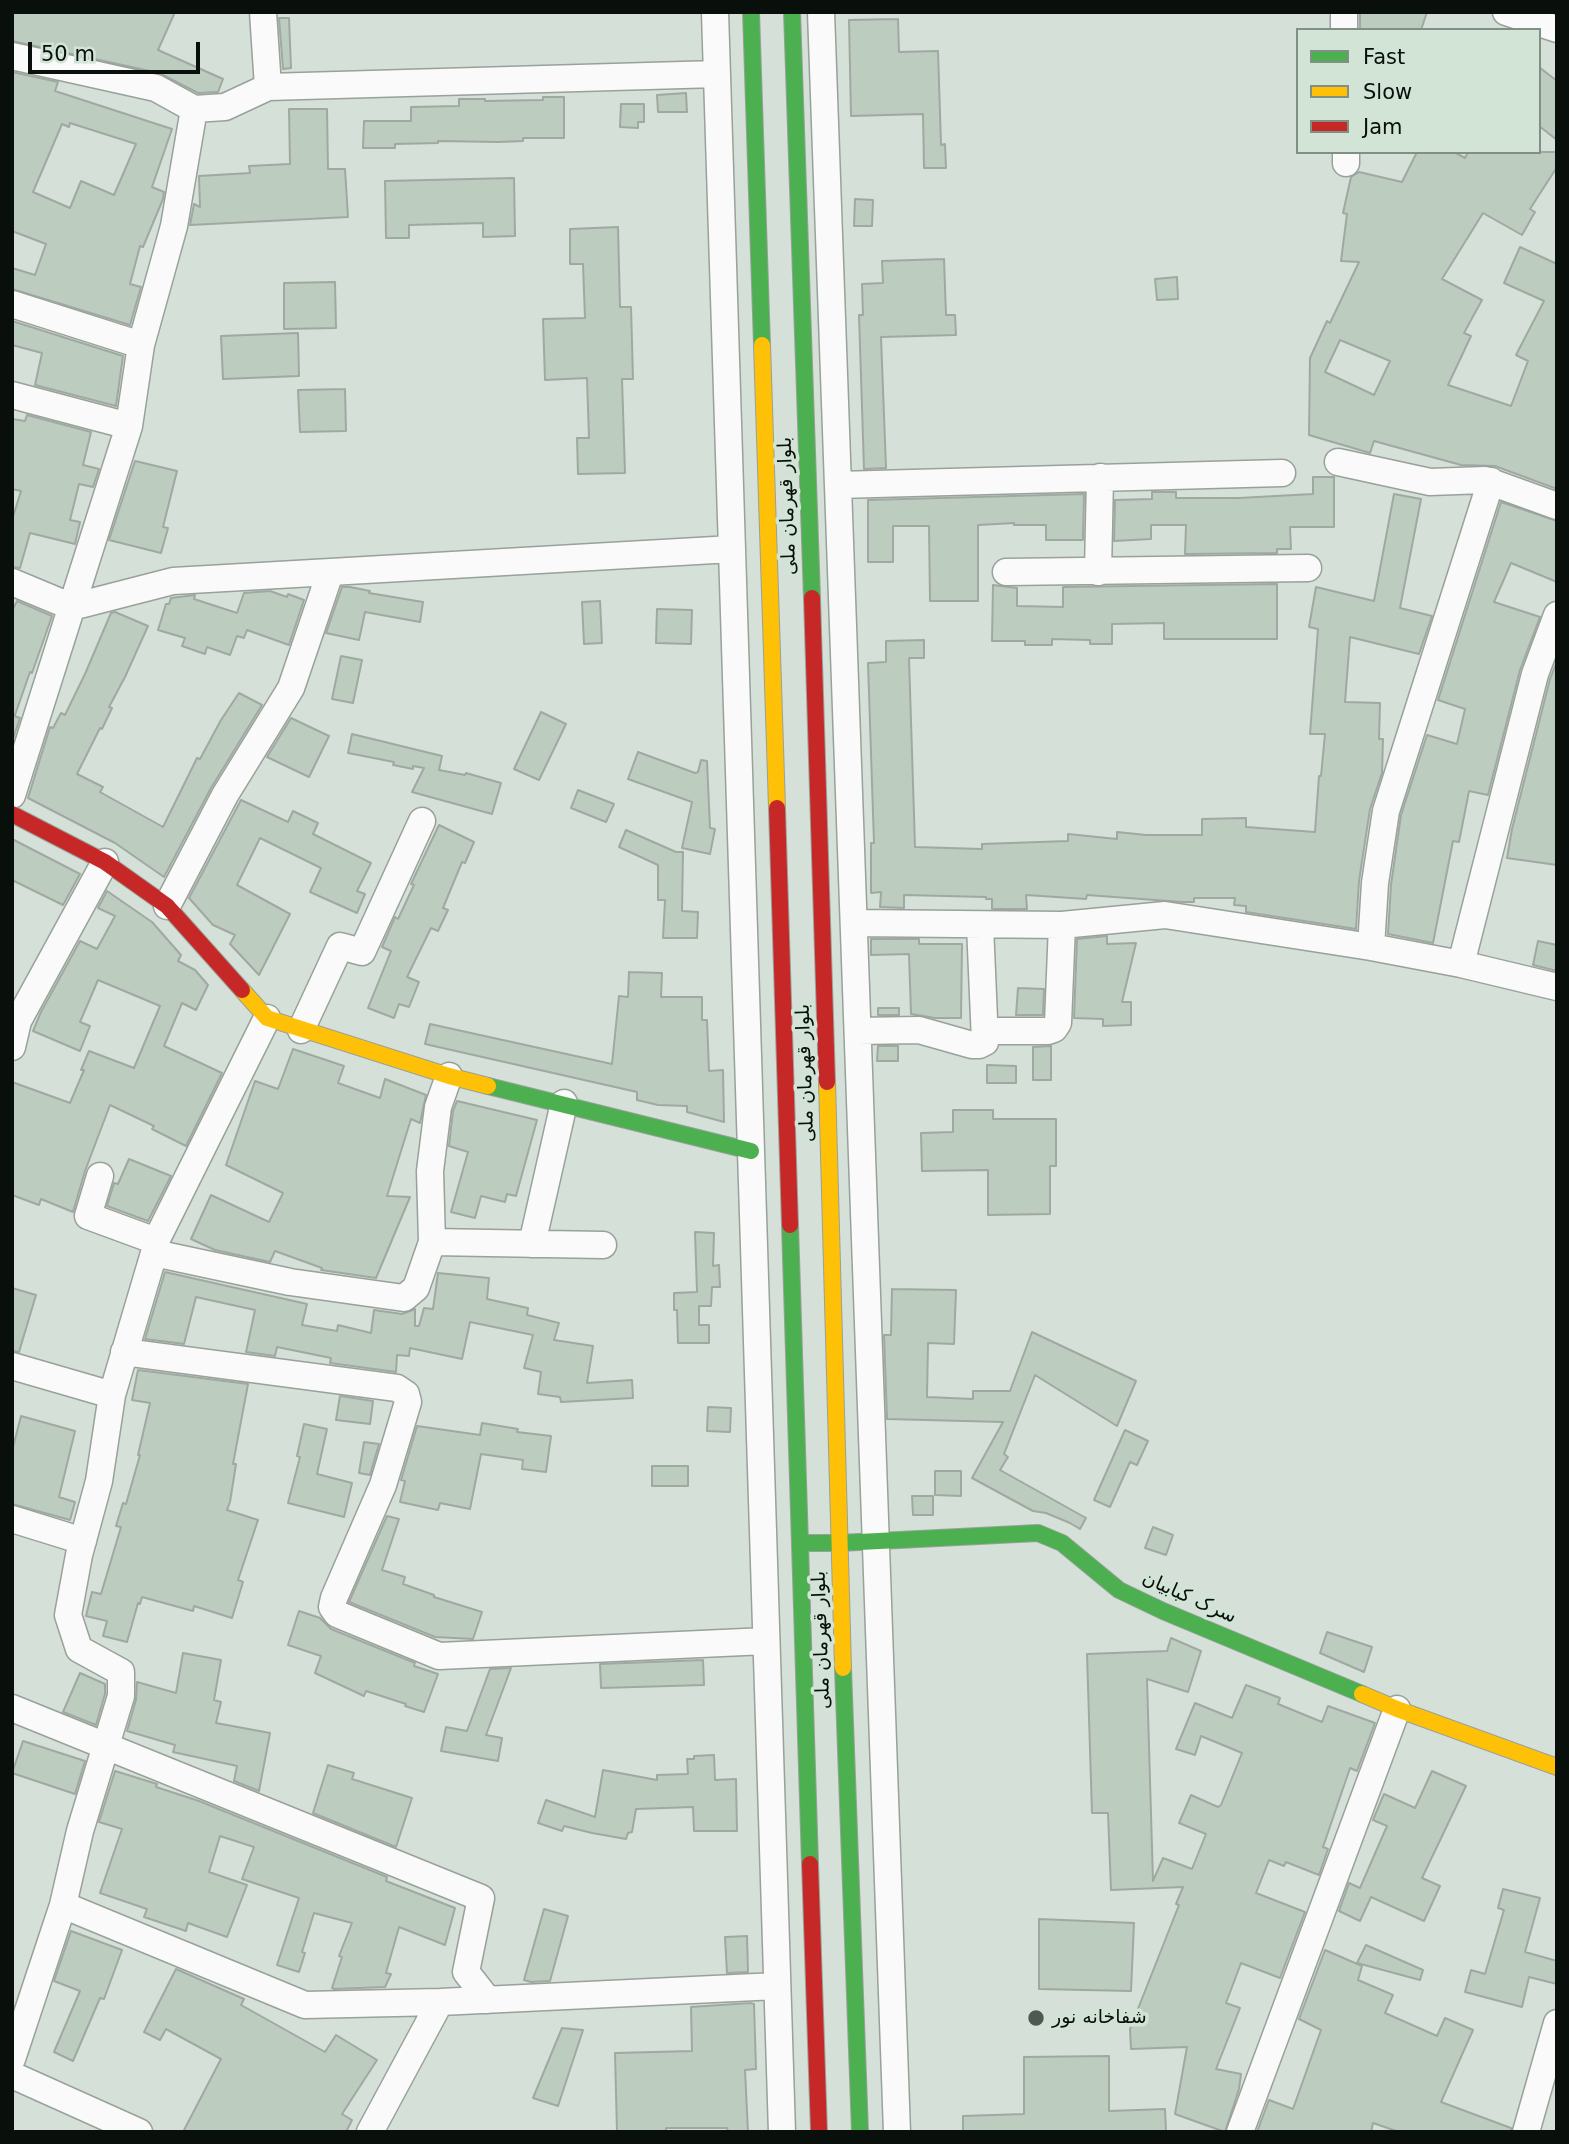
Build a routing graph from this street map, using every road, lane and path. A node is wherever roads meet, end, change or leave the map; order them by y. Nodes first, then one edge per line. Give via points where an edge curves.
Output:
1 (263, 12) edge
2 (715, 12) edge
3 (751, 12) edge
4 (792, 12) edge
5 (821, 12) edge
6 (1506, 12) edge
7 (1557, 29) edge
8 (12, 56) edge
9 (717, 74) junction
10 (268, 87) junction
11 (194, 109) junction
12 (12, 304) edge
13 (141, 345) junction
14 (12, 395) edge
15 (129, 425) junction
16 (1338, 462) dead end
17 (1282, 473) dead end
18 (1100, 477) junction
19 (1491, 481) junction
20 (838, 485) junction
21 (1557, 506) edge
22 (732, 550) junction
23 (1308, 568) dead end
24 (1006, 572) dead end
25 (1098, 572) junction
26 (330, 573) junction
27 (12, 582) edge
28 (72, 607) junction
29 (1557, 615) edge
30 (12, 795) edge
31 (12, 814) edge
32 (422, 821) dead end
33 (105, 862) junction
34 (167, 906) junction
35 (854, 923) junction
36 (980, 925) junction
37 (1062, 925) junction
38 (1371, 947) junction
39 (1461, 964) junction
40 (1557, 987) edge
41 (267, 1018) junction
42 (301, 1030) junction
43 (858, 1031) junction
44 (985, 1031) junction
45 (12, 1048) edge
46 (449, 1076) junction
47 (564, 1103) junction
48 (751, 1151) junction
49 (100, 1175) dead end
50 (432, 1242) junction
51 (532, 1244) junction
52 (603, 1245) dead end
53 (155, 1247) junction
54 (124, 1352) junction
55 (12, 1366) edge
56 (113, 1395) junction
57 (12, 1519) edge
58 (83, 1541) junction
59 (876, 1541) junction
60 (800, 1543) junction
61 (839, 1543) junction
62 (766, 1641) junction
63 (12, 1708) edge
64 (1397, 1709) junction
65 (106, 1747) junction
66 (1557, 1767) edge
67 (63, 1905) junction
68 (777, 1986) junction
69 (488, 2000) junction
70 (440, 2002) junction
71 (1557, 2023) edge
72 (12, 2059) edge
73 (12, 2075) edge
74 (139, 2132) edge
75 (370, 2132) edge
76 (782, 2132) edge
77 (819, 2132) edge
78 (860, 2132) edge
79 (897, 2132) edge
80 (1240, 2132) edge
81 (1526, 2132) edge

1 - 10 street
2 - 9 street
3 - 60 main road, بلوار قهرمان ملی
4 - 61 main road, بلوار قهرمان ملی
5 - 20 street
6 - 7 street
8 - 11 street via 156,88
9 - 10 street
9 - 22 street
10 - 11 street via 225,107
11 - 13 street via 174,226
12 - 13 street
13 - 15 street
14 - 15 street
15 - 28 street
16 - 19 street via 1430,482
17 - 18 street
18 - 20 street
18 - 25 street
19 - 21 street
19 - 38 street via 1386,811
20 - 35 street
22 - 26 street
22 - 48 street
23 - 25 street
24 - 25 street
26 - 28 street via 173,581
26 - 34 street via 291,688 225,795
27 - 28 street
28 - 30 street
29 - 39 street via 1535,674
31 - 33 main road
32 - 42 street via 362,952 340,946
33 - 34 main road
33 - 45 street via 18,1021
34 - 41 main road
35 - 36 street
35 - 43 street
36 - 37 street
36 - 44 street
37 - 38 street via 1165,915
37 - 44 street via 1058,1023 1054,1029
38 - 39 street
39 - 40 street
41 - 42 main road
41 - 53 street
42 - 46 main road
43 - 44 street via 919,1030 979,1045 985,1042
43 - 59 street
46 - 47 main road
46 - 50 street via 438,1107 430,1171
47 - 48 main road
47 - 51 street
48 - 62 street
49 - 53 street via 88,1216
50 - 51 street
50 - 53 street via 416,1288 404,1298 290,1282
51 - 52 street
53 - 54 street
54 - 56 street
54 - 62 street via 397,1388 406,1394 408,1402 383,1486 334,1598 332,1607 337,1614 439,1656
55 - 56 street
56 - 58 street via 99,1481
57 - 58 street
58 - 65 street via 68,1615 79,1649 121,1672 121,1696
59 - 61 main road, سرک کبابیان
59 - 64 main road, سرک کبابیان via 1038,1533 1062,1543 1119,1590
59 - 79 street
60 - 61 main road, سرک کبابیان
60 - 77 main road, بلوار قهرمان ملی
61 - 78 main road, بلوار قهرمان ملی
62 - 68 street
63 - 65 street
64 - 66 main road, سرک کبابیان
64 - 80 street
65 - 67 street
65 - 69 street via 481,1898 466,1972
67 - 70 street via 305,2005
67 - 72 street
68 - 69 street
68 - 76 street
69 - 70 street
70 - 75 street
71 - 81 street
73 - 74 street

